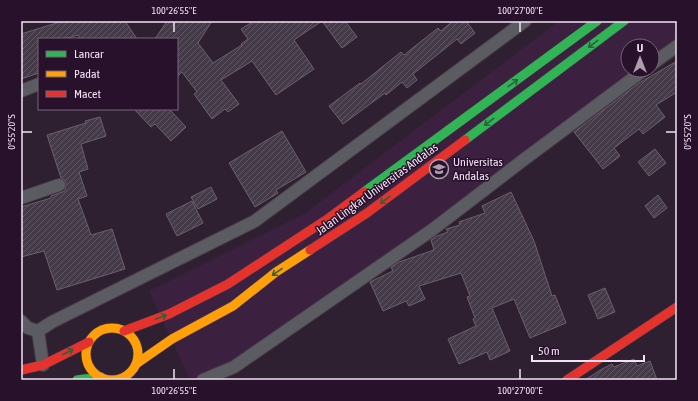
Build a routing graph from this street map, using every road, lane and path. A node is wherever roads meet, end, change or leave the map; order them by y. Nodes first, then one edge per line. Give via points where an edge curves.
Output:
1 (525, 21) edge
2 (597, 21) edge
3 (624, 21) edge
4 (677, 46) edge
5 (660, 58) edge
6 (633, 78) edge
7 (38, 84) edge
8 (21, 91) edge
9 (59, 185) dead end
10 (21, 198) edge
11 (677, 307) edge
12 (21, 321) edge
13 (38, 331) junction
14 (124, 331) junction
15 (89, 342) junction
16 (136, 364) junction
17 (43, 365) junction
18 (21, 370) edge
19 (101, 377) junction
20 (77, 380) edge
21 (203, 380) edge
22 (567, 380) edge

1 - 13 street via 255,221
14 -> 2 street, Jalan Lingkar Universitas Andalas via 169,314 228,284 326,220
3 -> 16 street, Jalan Lingkar Universitas Andalas via 367,213 276,272 233,306 172,340
4 - 5 street
6 - 21 street via 426,235 234,367
7 - 8 street
9 - 10 street
11 - 22 street
12 - 13 street via 28,328
13 - 17 street
14 - 15 street via 115,328 105,329
14 - 16 street via 135,342 138,357
17 -> 15 street
15 - 19 street via 87,362 92,371
16 - 19 street via 125,377 113,380
17 - 18 street
19 - 20 street

